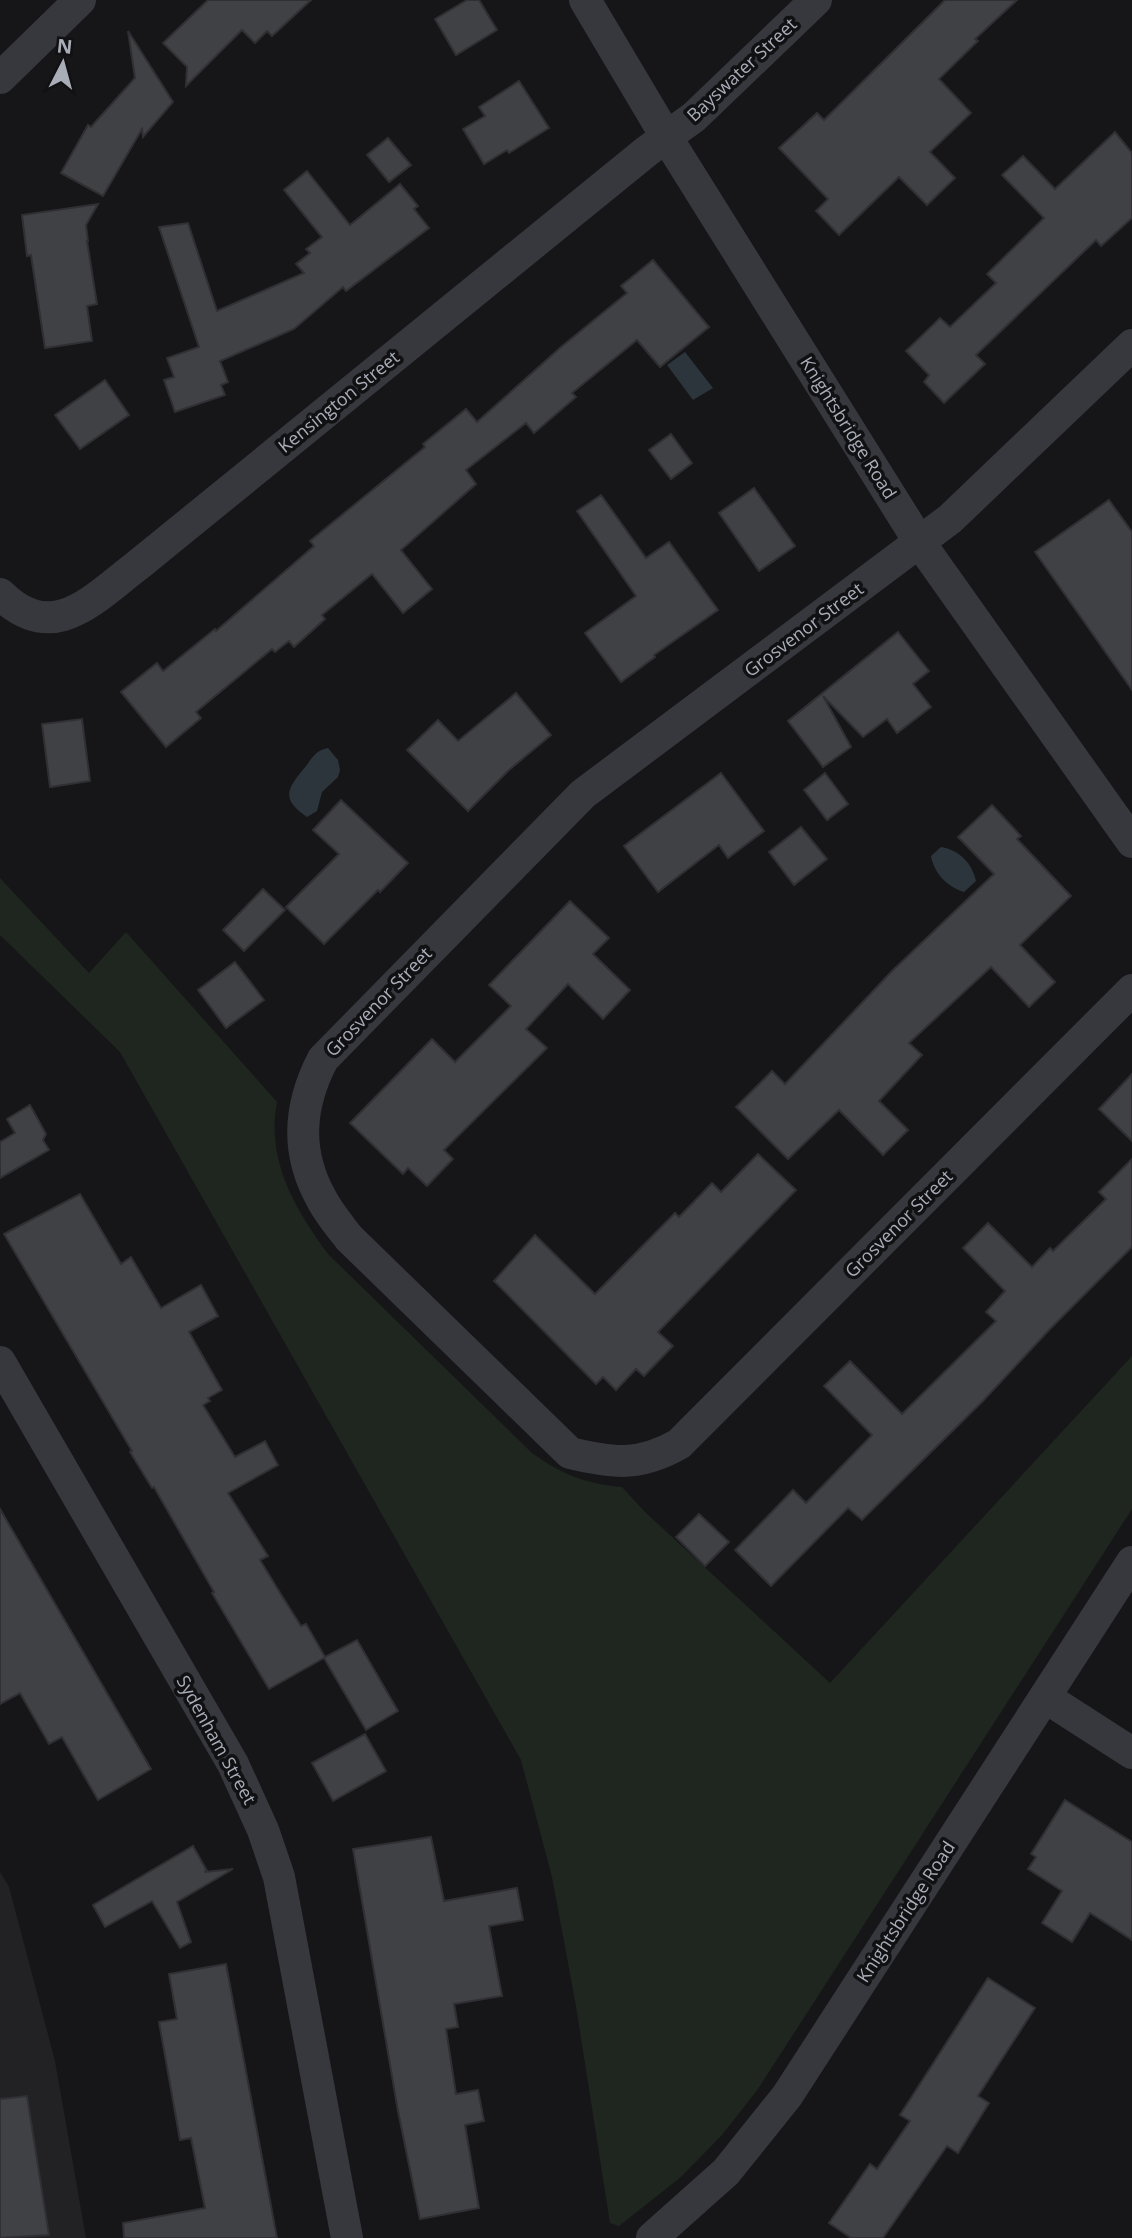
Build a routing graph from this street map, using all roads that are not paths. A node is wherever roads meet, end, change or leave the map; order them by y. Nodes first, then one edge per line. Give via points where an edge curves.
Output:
1 (80, 0) edge
2 (585, 0) edge
3 (816, 0) edge
4 (0, 78) edge
5 (667, 138) junction
6 (1132, 345) edge
7 (920, 543) junction
8 (0, 594) edge
9 (1132, 842) edge
10 (1132, 990) edge
11 (0, 1362) edge
12 (1132, 1562) edge
13 (1045, 1697) junction
14 (1132, 1753) edge
15 (347, 2238) edge
16 (652, 2238) edge

1 - 4 street
2 - 5 street, Knightsbridge Road
3 - 5 street, Bayswater Street
5 - 7 street, Knightsbridge Road
5 - 8 street, Kensington Street via 83,606 65,616 43,619 20,612
6 - 7 street, Grosvenor Street
7 - 9 street, Knightsbridge Road
7 - 10 street, Grosvenor Street via 583,794 323,1059 306,1096 303,1122 310,1176 321,1200 349,1238 570,1453 607,1462 661,1455 679,1444
11 - 15 street, Sydenham Street via 233,1764 263,1830 279,1877
12 - 13 street, Knightsbridge Road
13 - 14 street
13 - 16 street, Knightsbridge Road via 787,2096 726,2172

